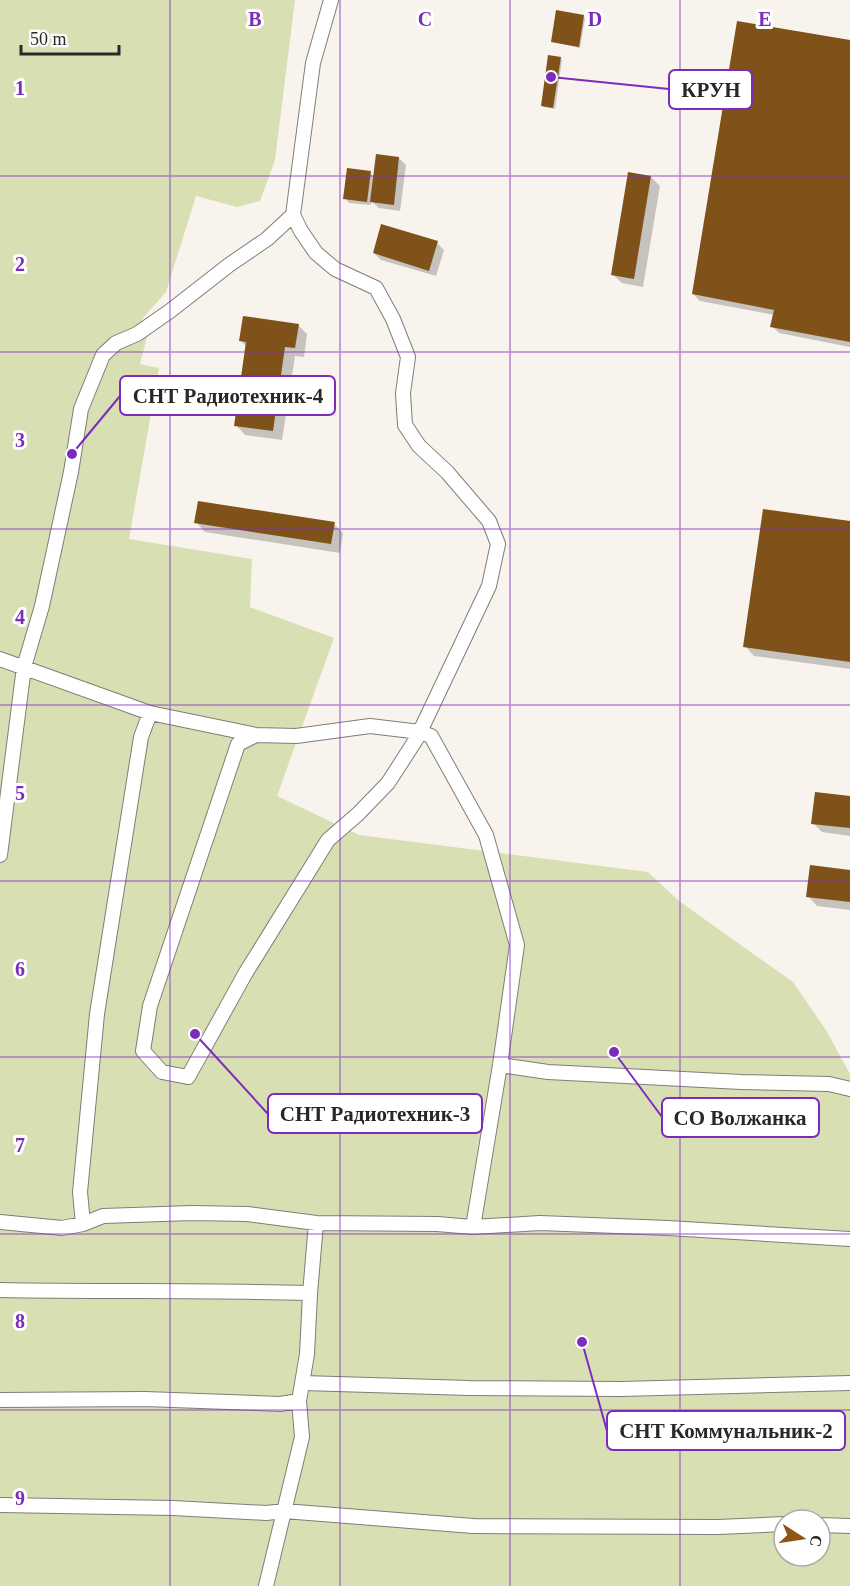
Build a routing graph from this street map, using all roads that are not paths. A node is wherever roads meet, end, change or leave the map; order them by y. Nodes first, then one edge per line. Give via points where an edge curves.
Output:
1 (331, 0) edge
2 (293, 214) junction
3 (0, 659) edge
4 (24, 667) junction
5 (150, 713) junction
6 (420, 732) junction
7 (256, 735) junction
8 (0, 855) edge
9 (500, 1065) junction
10 (850, 1089) edge
11 (0, 1222) edge
12 (316, 1223) junction
13 (83, 1224) junction
14 (473, 1227) junction
15 (850, 1239) edge
16 (0, 1290) edge
17 (310, 1293) junction
18 (303, 1383) junction
19 (850, 1383) edge
20 (0, 1400) edge
21 (299, 1401) junction
22 (0, 1505) edge
23 (284, 1511) junction
24 (772, 1525) edge
25 (832, 1525) edge
26 (850, 1526) edge
27 (266, 1586) edge

1 - 2 street via 313,63
2 - 4 street via 267,239 185,300 103,355 81,409 42,606
2 - 6 street via 316,253 335,269 376,288 408,357 403,393 405,424 419,447 489,520 498,544 489,586
3 - 4 street
4 - 5 street
4 - 8 street
5 - 7 street
5 - 13 street via 141,737 97,1014 80,1192
6 - 7 street via 370,726 296,736
6 - 7 street via 388,783 328,840 245,974 188,1077 162,1072 143,1051 150,1006 238,744
6 - 9 street via 432,736 486,835 517,945
9 - 10 street via 548,1072 829,1084
9 - 14 street
11 - 13 street via 63,1228
12 - 13 street via 247,1214 192,1213 103,1216
12 - 14 street
12 - 17 street
14 - 15 street via 540,1223
16 - 17 street
17 - 18 street
18 - 19 street via 609,1389
18 - 21 street
20 - 21 street via 145,1399 280,1404
21 - 23 street via 302,1437
22 - 23 street
23 - 24 street via 473,1526
23 - 27 street
25 - 26 street

